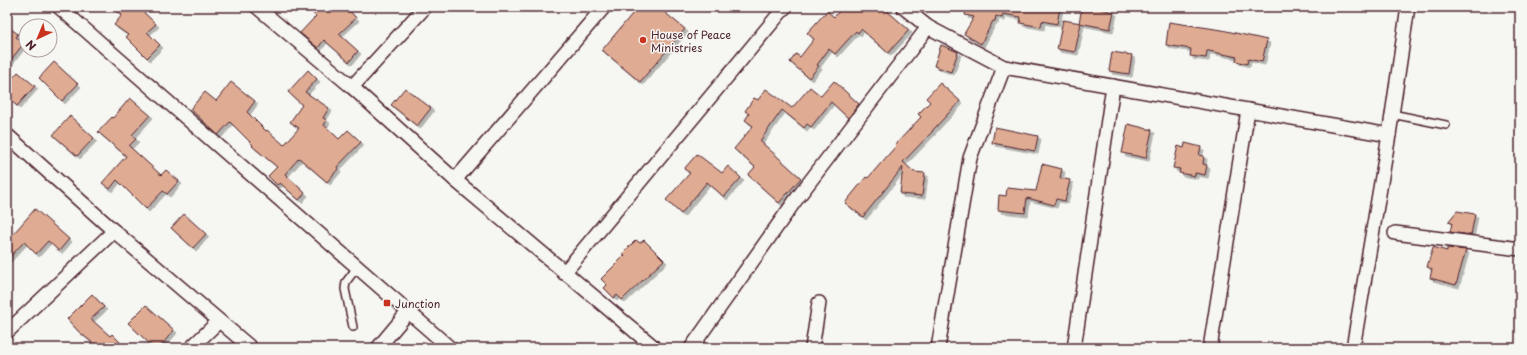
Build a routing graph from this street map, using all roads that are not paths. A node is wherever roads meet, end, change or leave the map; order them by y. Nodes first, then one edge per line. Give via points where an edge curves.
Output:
1 (59, 7) edge
2 (257, 7) edge
3 (425, 7) edge
4 (604, 7) edge
5 (785, 7) edge
6 (903, 7) edge
7 (1408, 7) edge
8 (928, 27) junction
9 (1004, 67) junction
10 (1113, 86) junction
11 (352, 87) junction
12 (1248, 110) junction
13 (1392, 114) junction
14 (1446, 125) dead end
15 (1389, 135) junction
16 (9, 140) edge
17 (454, 180) junction
18 (114, 231) junction
19 (1395, 233) dead end
20 (1520, 249) edge
21 (358, 266) junction
22 (564, 273) junction
23 (819, 303) dead end
24 (410, 311) junction
25 (219, 321) junction
26 (353, 327) dead end
27 (7, 332) edge
28 (191, 348) edge
29 (251, 348) edge
30 (378, 348) edge
31 (450, 348) edge
32 (655, 348) edge
33 (691, 348) edge
34 (812, 348) edge
35 (938, 348) edge
36 (1074, 348) edge
37 (1210, 348) edge
38 (1353, 348) edge

1 - 21 street
2 - 11 street
3 - 11 street
4 - 17 street
5 - 22 street
6 - 8 street
7 - 13 street
7 - 15 lane
8 - 9 street
8 - 33 street via 795,201
9 - 10 street
9 - 35 street via 970,158
10 - 12 street
10 - 36 street
11 - 17 street
12 - 15 street
12 - 37 street
13 - 14 lane
13 - 15 street
15 - 38 street
16 - 18 street
17 - 22 street
18 - 25 street
18 - 27 street
19 - 20 street
21 - 24 street
21 - 26 lane via 344,289
22 - 32 street
23 - 34 street
24 - 30 street
24 - 31 street
25 - 28 street
25 - 29 street

